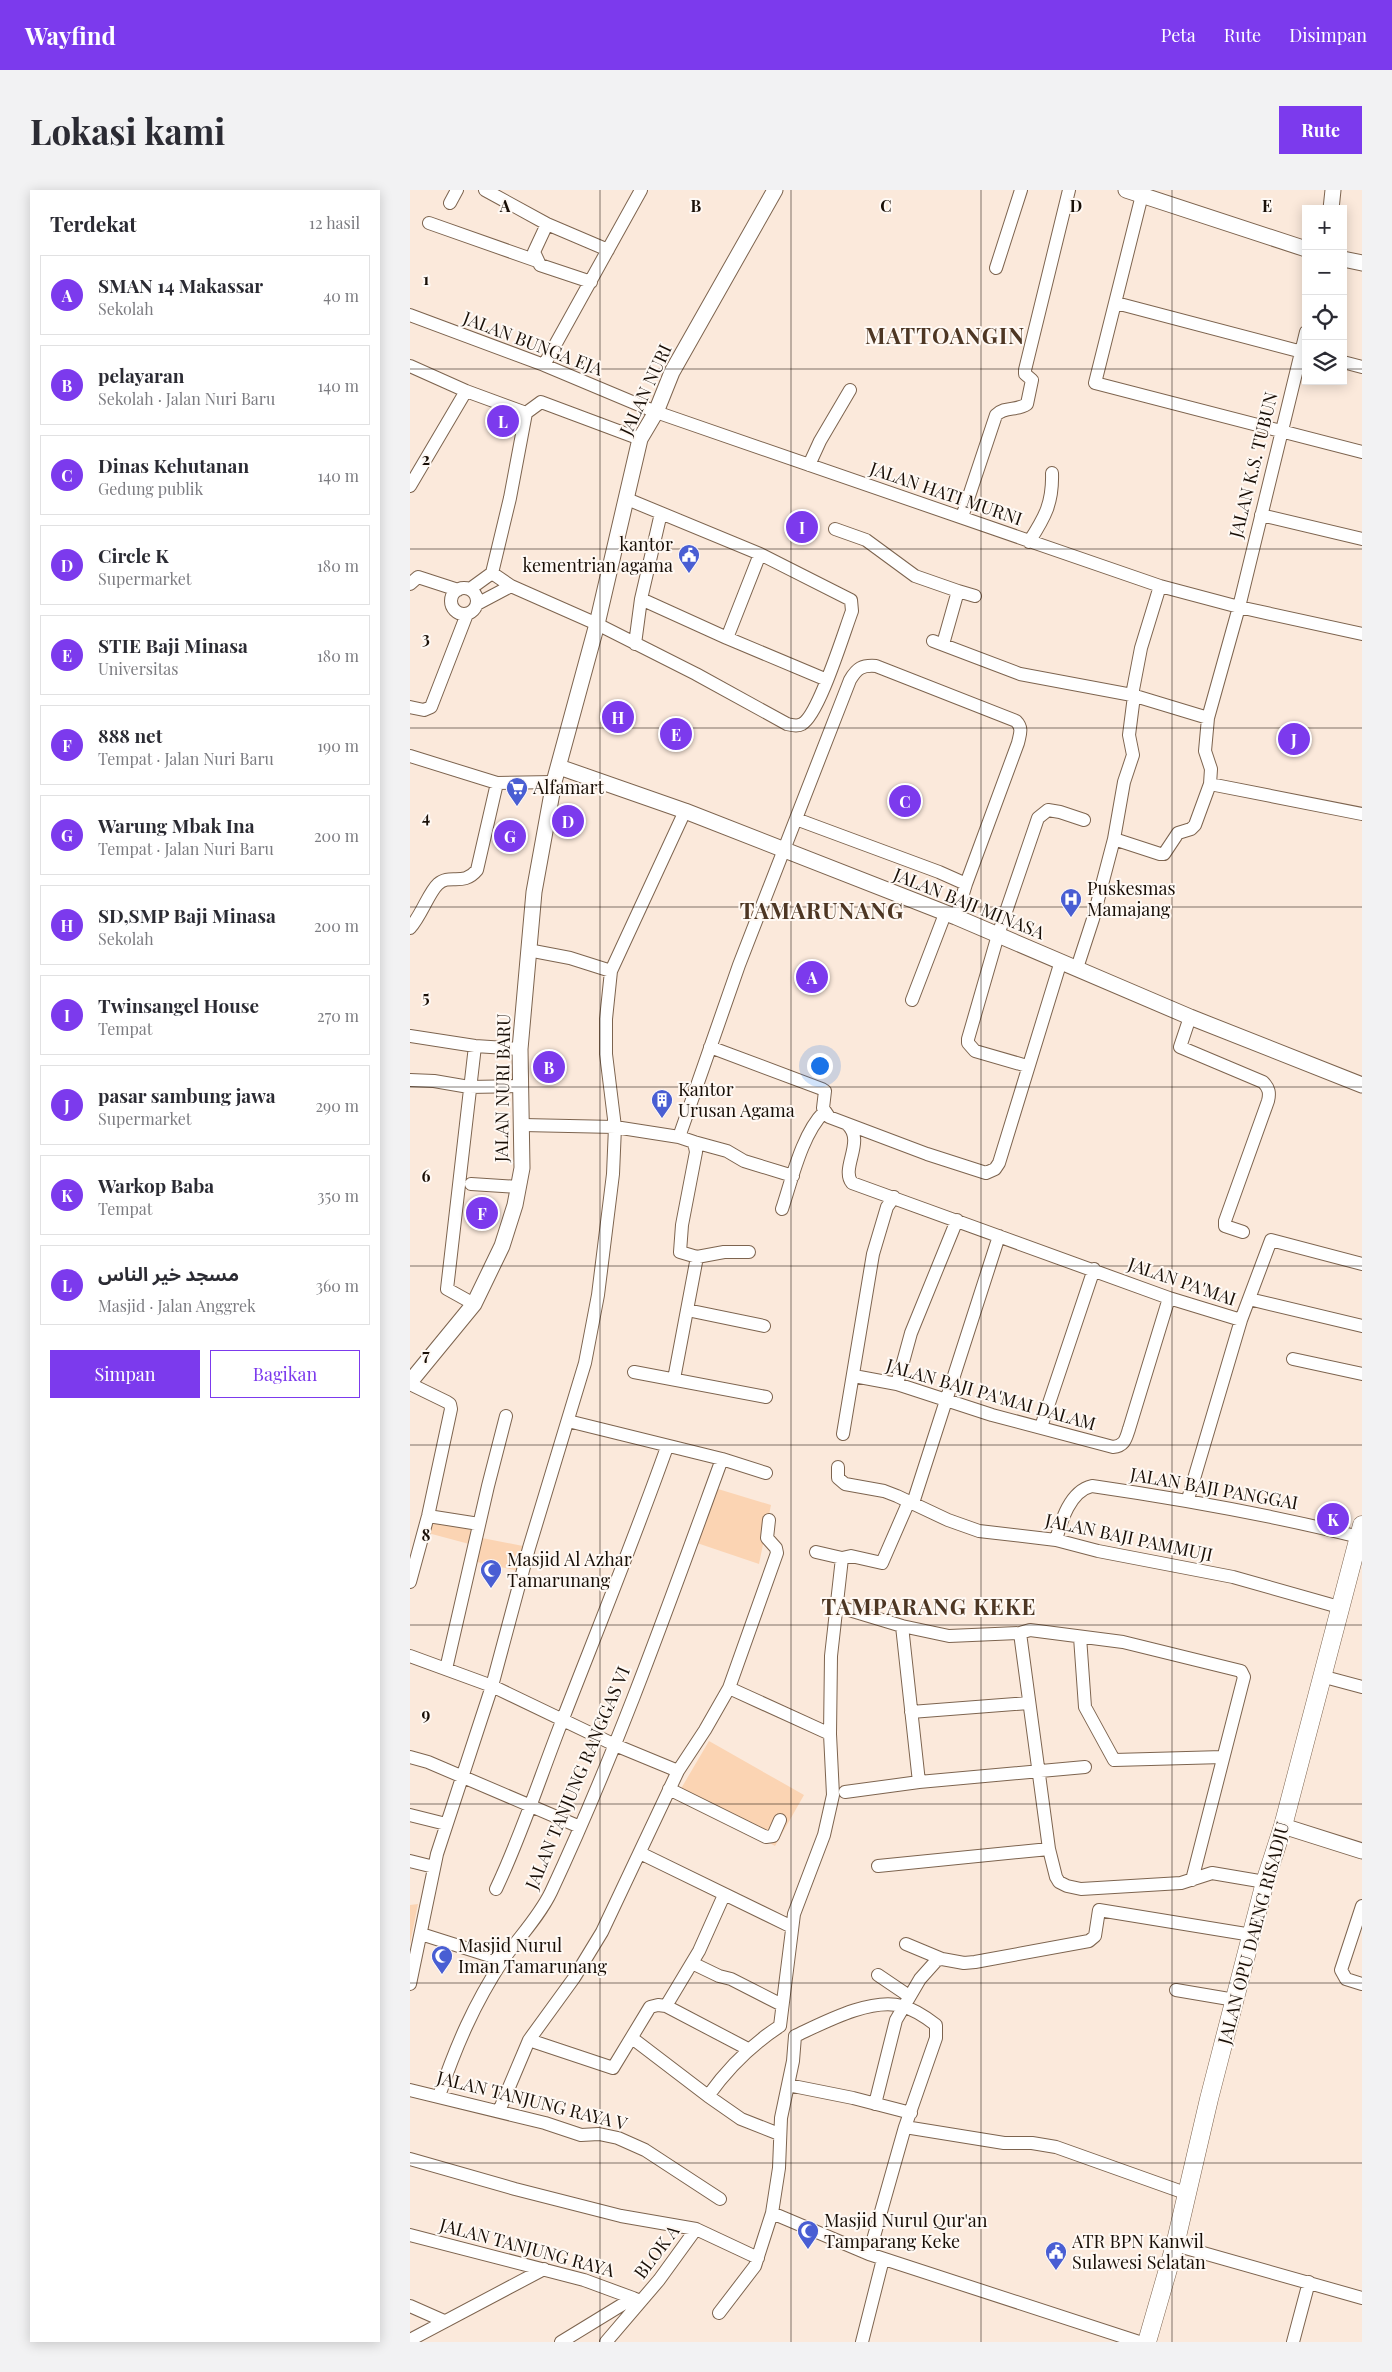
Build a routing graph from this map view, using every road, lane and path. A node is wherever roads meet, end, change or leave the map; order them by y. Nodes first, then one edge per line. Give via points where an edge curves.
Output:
1 (457, 190) edge
2 (485, 190) edge
3 (641, 190) edge
4 (776, 190) edge
5 (1021, 190) edge
6 (1068, 190) edge
7 (1126, 190) edge
8 (1333, 190) edge
9 (1142, 195) junction
10 (450, 202) dead end
11 (1331, 205) edge
12 (429, 223) dead end
13 (547, 224) junction
14 (1302, 248) edge
15 (608, 250) junction
16 (1347, 260) edge
17 (537, 261) junction
18 (1362, 263) edge
19 (996, 268) dead end
20 (591, 282) junction
21 (1116, 303) junction
22 (410, 315) edge
23 (1302, 353) edge
24 (1302, 357) edge
25 (1347, 363) edge
26 (544, 365) junction
27 (410, 366) edge
28 (1362, 367) edge
29 (850, 390) dead end
30 (466, 391) junction
31 (649, 410) junction
32 (526, 413) junction
33 (1281, 431) junction
34 (640, 439) junction
35 (1362, 452) edge
36 (809, 465) junction
37 (1052, 473) dead end
38 (410, 486) edge
39 (627, 499) junction
40 (661, 513) junction
41 (1262, 515) junction
42 (962, 517) junction
43 (835, 529) dead end
44 (1362, 539) edge
45 (1029, 542) junction
46 (760, 554) junction
47 (492, 573) junction
48 (410, 584) edge
49 (511, 586) junction
50 (1160, 586) junction
51 (456, 590) junction
52 (958, 591) junction
53 (975, 596) dead end
54 (641, 599) junction
55 (477, 604) junction
56 (1239, 607) junction
57 (462, 614) junction
58 (597, 624) junction
59 (1362, 634) edge
60 (727, 638) junction
61 (635, 644) junction
62 (827, 680) junction
63 (1133, 695) junction
64 (410, 707) edge
65 (1208, 718) junction
66 (410, 756) edge
67 (559, 766) junction
68 (554, 782) junction
69 (497, 784) junction
70 (1210, 784) junction
71 (685, 811) junction
72 (1362, 814) edge
73 (796, 819) junction
74 (1084, 820) dead end
75 (1114, 838) junction
76 (782, 850) junction
77 (966, 884) junction
78 (950, 916) junction
79 (410, 928) edge
80 (998, 935) junction
81 (528, 950) junction
82 (1061, 961) junction
83 (1077, 968) junction
84 (611, 971) junction
85 (912, 1000) dead end
86 (1190, 1017) junction
87 (410, 1036) edge
88 (475, 1046) junction
89 (710, 1047) junction
90 (520, 1049) junction
91 (1028, 1066) junction
92 (410, 1080) edge
93 (1362, 1085) edge
94 (521, 1086) junction
95 (469, 1087) junction
96 (824, 1112) junction
97 (847, 1124) junction
98 (523, 1125) junction
99 (615, 1127) junction
100 (679, 1137) junction
101 (694, 1142) junction
102 (793, 1176) junction
103 (471, 1184) dead end
104 (518, 1187) junction
105 (894, 1197) junction
106 (782, 1209) dead end
107 (957, 1220) junction
108 (1243, 1232) dead end
109 (999, 1236) junction
110 (749, 1252) dead end
111 (697, 1257) junction
112 (1362, 1264) edge
113 (1094, 1269) junction
114 (1169, 1298) junction
115 (1249, 1299) junction
116 (474, 1304) junction
117 (687, 1310) junction
118 (1241, 1320) junction
119 (764, 1326) dead end
120 (1362, 1326) edge
121 (1293, 1359) dead end
122 (634, 1372) dead end
123 (1362, 1374) edge
124 (854, 1376) junction
125 (674, 1379) junction
126 (410, 1383) edge
127 (897, 1384) junction
128 (766, 1397) dead end
129 (946, 1399) junction
130 (506, 1416) dead end
131 (568, 1421) junction
132 (1041, 1428) junction
133 (843, 1434) dead end
134 (667, 1447) junction
135 (722, 1459) junction
136 (838, 1467) dead end
137 (766, 1473) dead end
138 (1188, 1500) junction
139 (911, 1502) junction
140 (428, 1516) junction
141 (769, 1520) dead end
142 (479, 1524) junction
143 (1361, 1531) edge
144 (1056, 1540) junction
145 (816, 1552) dead end
146 (842, 1558) junction
147 (410, 1582) edge
148 (836, 1606) junction
149 (1339, 1607) junction
150 (902, 1626) junction
151 (1020, 1633) junction
152 (1080, 1637) junction
153 (410, 1656) edge
154 (446, 1669) junction
155 (1321, 1676) junction
156 (492, 1686) junction
157 (1362, 1687) edge
158 (728, 1688) junction
159 (1029, 1703) junction
160 (911, 1712) junction
161 (563, 1718) junction
162 (830, 1734) junction
163 (615, 1745) junction
164 (1223, 1756) junction
165 (410, 1757) edge
166 (1085, 1767) dead end
167 (678, 1771) junction
168 (1038, 1771) junction
169 (461, 1776) junction
170 (919, 1782) junction
171 (669, 1789) junction
172 (845, 1792) dead end
173 (531, 1808) junction
174 (410, 1815) edge
175 (780, 1820) dead end
176 (446, 1824) junction
177 (1283, 1826) junction
178 (580, 1827) junction
179 (1049, 1849) junction
180 (1362, 1851) edge
181 (640, 1853) junction
182 (410, 1861) edge
183 (878, 1866) dead end
184 (434, 1867) junction
185 (1192, 1880) junction
186 (1265, 1882) junction
187 (496, 1889) dead end
188 (724, 1895) junction
189 (1362, 1906) edge
190 (792, 1927) junction
191 (421, 1934) junction
192 (1252, 1935) junction
193 (906, 1944) dead end
194 (942, 1959) junction
195 (504, 1960) junction
196 (692, 1963) junction
197 (878, 1975) dead end
198 (410, 1984) edge
199 (1362, 1984) edge
200 (1176, 1990) dead end
201 (1235, 2000) junction
202 (906, 2001) junction
203 (782, 2005) junction
204 (666, 2006) junction
205 (780, 2026) junction
206 (795, 2036) junction
207 (632, 2038) junction
208 (529, 2040) junction
209 (748, 2049) junction
210 (788, 2085) junction
211 (410, 2090) edge
212 (439, 2096) junction
213 (708, 2096) junction
214 (875, 2104) junction
215 (499, 2111) junction
216 (911, 2114) junction
217 (905, 2126) junction
218 (779, 2134) junction
219 (410, 2159) edge
220 (1188, 2194) junction
221 (720, 2199) dead end
222 (772, 2213) junction
223 (696, 2228) junction
224 (410, 2235) edge
225 (1175, 2245) junction
226 (869, 2254) junction
227 (758, 2258) junction
228 (883, 2259) junction
229 (544, 2269) junction
230 (1309, 2282) junction
231 (1362, 2298) edge
232 (637, 2299) junction
233 (410, 2306) edge
234 (719, 2313) dead end
235 (444, 2321) junction
236 (410, 2340) edge
237 (561, 2342) edge
238 (606, 2342) edge
239 (862, 2342) edge
240 (1138, 2342) edge
241 (1147, 2342) edge
242 (1293, 2342) edge

1 - 10 street
2 - 13 street
3 - 15 street
4 - 31 street, JALAN NURI
5 - 19 street
6 - 42 street via 1025,370 1032,380 1027,404 1002,410 996,415
7 - 9 street
8 - 11 street
9 - 14 street
9 - 21 street
12 - 17 street
13 - 15 street
13 - 17 street via 534,252
15 - 20 street
16 - 18 street
17 - 20 street via 540,265
20 - 26 street
21 - 23 street
21 - 33 street via 1095,383
22 - 26 street, JALAN BUNGA EJA
24 - 33 street, JALAN K.S. TUBUN
25 - 28 street
26 - 31 street, JALAN BUNGA EJA
27 - 30 street
29 - 36 street
30 - 32 street
30 - 38 street
31 - 34 street, JALAN NURI
31 - 36 street, JALAN HATI MURNI
32 - 34 street via 541,402
32 - 47 street
33 - 35 street
33 - 41 street, JALAN K.S. TUBUN
34 - 39 street, JALAN NURI
36 - 42 street, JALAN HATI MURNI
37 - 45 street via 1052,498 1047,514
39 - 40 street
39 - 58 street, JALAN NURI
40 - 46 street
40 - 54 street
41 - 44 street
41 - 56 street, JALAN K.S. TUBUN
42 - 45 street, JALAN HATI MURNI
43 - 52 street via 866,540 915,576
45 - 50 street, JALAN HATI MURNI
46 - 60 street
46 - 62 street via 851,600 852,612
47 - 49 street
47 - 51 street
48 - 51 street via 418,577
49 - 55 street
49 - 58 street
50 - 56 street, JALAN HATI MURNI
50 - 63 street via 1141,648
51 - 55 street via 476,596
51 - 57 street via 451,605
52 - 53 street
52 - 63 street via 938,642 1020,674
54 - 60 street
54 - 61 street
55 - 57 street via 474,611
56 - 59 street, JALAN HATI MURNI
56 - 65 street, JALAN K.S. TUBUN
57 - 64 street via 462,628 431,707 424,710
58 - 61 street
58 - 67 street, JALAN NURI
60 - 62 street
61 - 62 street via 787,724 797,726 809,717
63 - 65 street
63 - 75 street via 1129,735 1133,754 1124,782
65 - 70 street, JALAN K.S. TUBUN via 1205,751 1211,769
66 - 69 street
67 - 68 street, JALAN NURI BARU
67 - 71 street, JALAN BAJI MINASA
68 - 69 street
68 - 81 street, JALAN NURI BARU via 534,892
69 - 79 street via 477,870 468,879 439,883
70 - 72 street
70 - 75 street via 1195,825 1178,833 1164,854
71 - 76 street, JALAN BAJI MINASA
71 - 84 street
73 - 76 street
73 - 77 street
73 - 77 street via 850,680 859,667 876,666 1020,725 1018,743
74 - 80 street via 1048,810 1038,818
75 - 83 street
76 - 78 street, JALAN BAJI MINASA
76 - 89 street
77 - 78 street
78 - 80 street, JALAN BAJI MINASA
78 - 85 street
80 - 82 street, JALAN BAJI MINASA
80 - 91 street via 968,1043 975,1051
81 - 84 street via 570,958
81 - 90 street, JALAN NURI BARU
82 - 83 street, JALAN BAJI MINASA
82 - 91 street
83 - 86 street, JALAN BAJI MINASA
84 - 99 street via 606,1054
86 - 93 street, JALAN BAJI MINASA
86 - 108 street via 1180,1047 1263,1082 1270,1094 1225,1221 1226,1226
87 - 88 street
88 - 90 street
88 - 95 street
89 - 96 street via 822,1089 825,1091
89 - 100 street
90 - 94 street, JALAN NURI BARU
91 - 97 street via 999,1163 990,1172 980,1173
92 - 95 street
94 - 95 street
94 - 98 street, JALAN NURI BARU
95 - 116 street via 448,1289
96 - 97 street
96 - 102 street via 815,1121
97 - 105 street, JALAN PA'MAI via 854,1135 849,1179 852,1183
98 - 99 street
98 - 104 street, JALAN NURI BARU
99 - 100 street
99 - 131 street via 598,1295 585,1363
100 - 101 street
101 - 102 street
101 - 111 street via 696,1152 680,1252
102 - 106 street
103 - 104 street
104 - 116 street, JALAN NURI BARU via 502,1246
105 - 107 street, JALAN PA'MAI
105 - 124 street via 887,1207 873,1254
107 - 109 street, JALAN PA'MAI
107 - 127 street via 916,1319
109 - 113 street, JALAN PA'MAI
109 - 129 street
110 - 111 street
111 - 117 street
112 - 115 street, JALAN PA'MAI via 1271,1240
113 - 114 street, JALAN PA'MAI
113 - 132 street
114 - 118 street, JALAN PA'MAI
114 - 132 street, JALAN BAJI PA'MAI DALAM via 1124,1442 1113,1447
115 - 118 street, JALAN PA'MAI
115 - 120 street
116 - 126 street, JALAN NURI BARU
117 - 119 street
117 - 125 street
118 - 138 street
121 - 123 street
122 - 125 street
124 - 127 street, JALAN BAJI PA'MAI DALAM
124 - 133 street
125 - 128 street
126 - 140 street via 450,1404
127 - 129 street, JALAN BAJI PA'MAI DALAM
129 - 132 street, JALAN BAJI PA'MAI DALAM
129 - 139 street
130 - 142 street
131 - 134 street
131 - 156 street
134 - 135 street
134 - 161 street via 637,1533
135 - 137 street
135 - 163 street, JALAN TANJUNG RANGGAS VI
136 - 139 street, JALAN BAJI PAMMUJI via 838,1478 844,1484 884,1491
138 - 143 street, JALAN BAJI PANGGAI
138 - 144 street, JALAN BAJI PANGGAI via 1092,1486 1082,1491 1066,1509
139 - 144 street, JALAN BAJI PAMMUJI via 979,1532
139 - 146 street via 884,1562 851,1556
140 - 142 street
140 - 147 street
141 - 158 street via 767,1538 777,1552
142 - 154 street
143 - 149 main road, JALAN OPU DAENG RISADJU
144 - 149 street, JALAN BAJI PAMMUJI via 1233,1577
145 - 146 street
146 - 148 street
148 - 150 street
148 - 162 street
149 - 155 main road, JALAN OPU DAENG RISADJU
150 - 151 street via 948,1636
150 - 160 street
151 - 152 street via 1030,1630
151 - 159 street
152 - 164 street via 1085,1707 1114,1760
152 - 164 street via 1123,1642 1241,1671 1244,1677
153 - 154 street
154 - 156 street
155 - 157 street
155 - 177 main road, JALAN OPU DAENG RISADJU
156 - 161 street
156 - 169 street
158 - 162 street
158 - 167 street
159 - 160 street
159 - 168 street
160 - 170 street
161 - 163 street
161 - 173 street
162 - 190 street via 833,1781 830,1813 797,1903
163 - 167 street
163 - 178 street, JALAN TANJUNG RANGGAS VI
164 - 185 street
165 - 169 street
166 - 168 street
167 - 171 street
168 - 170 street
168 - 179 street
169 - 173 street
169 - 176 street
170 - 172 street
171 - 175 street via 766,1838 773,1836
171 - 181 street
173 - 178 street
173 - 187 street
174 - 176 street
176 - 184 street
177 - 180 street
177 - 186 main road, JALAN OPU DAENG RISADJU
178 - 195 street, JALAN TANJUNG RANGGAS VI via 548,1898
179 - 183 street
179 - 185 street via 1056,1877 1067,1886 1081,1889
181 - 188 street
181 - 208 street via 602,1932 574,1978
182 - 184 street
184 - 191 street
185 - 186 street via 1212,1873
186 - 192 main road, JALAN OPU DAENG RISADJU
188 - 190 street
188 - 196 street
189 - 199 street via 1341,1970 1346,1979
190 - 203 street
191 - 195 street
191 - 198 street
192 - 194 street via 1099,1910 1095,1936 1089,1941 1059,1943 964,1963
192 - 201 main road, JALAN OPU DAENG RISADJU
193 - 194 street
194 - 202 street via 933,1963
195 - 212 street, JALAN TANJUNG RANGGAS VI via 456,2046
196 - 203 street
196 - 204 street
197 - 202 street
200 - 201 street
201 - 220 main road, JALAN OPU DAENG RISADJU
202 - 206 street via 862,2009
202 - 214 street via 888,2044
202 - 216 street via 932,2021 937,2031
203 - 205 street
204 - 207 street via 650,2007
204 - 209 street
205 - 206 street
205 - 209 street
206 - 210 street
207 - 208 street via 613,2068
207 - 213 street
208 - 215 street
209 - 213 street
210 - 214 street
210 - 218 street
211 - 212 street, JALAN TANJUNG RAYA V
212 - 215 street, JALAN TANJUNG RAYA V
213 - 218 street via 741,2119
214 - 216 street
215 - 221 street, JALAN TANJUNG RAYA V via 581,2134 599,2134 632,2143
216 - 217 street
217 - 220 street via 1004,2143 1056,2147
217 - 226 street
218 - 222 street via 778,2176
219 - 223 street via 621,2216
220 - 225 main road, JALAN OPU DAENG RISADJU
222 - 226 street
222 - 227 street
223 - 227 street
223 - 232 street, BLOK A via 677,2257
224 - 229 street, JALAN TANJUNG RAYA
225 - 230 street
225 - 241 main road, JALAN OPU DAENG RISADJU
226 - 228 street
227 - 234 street
228 - 239 street
228 - 240 street
229 - 232 street, JALAN TANJUNG RAYA
229 - 235 street
230 - 231 street
230 - 242 street
232 - 237 street
232 - 238 street, BLOK A
233 - 235 street
235 - 236 street

